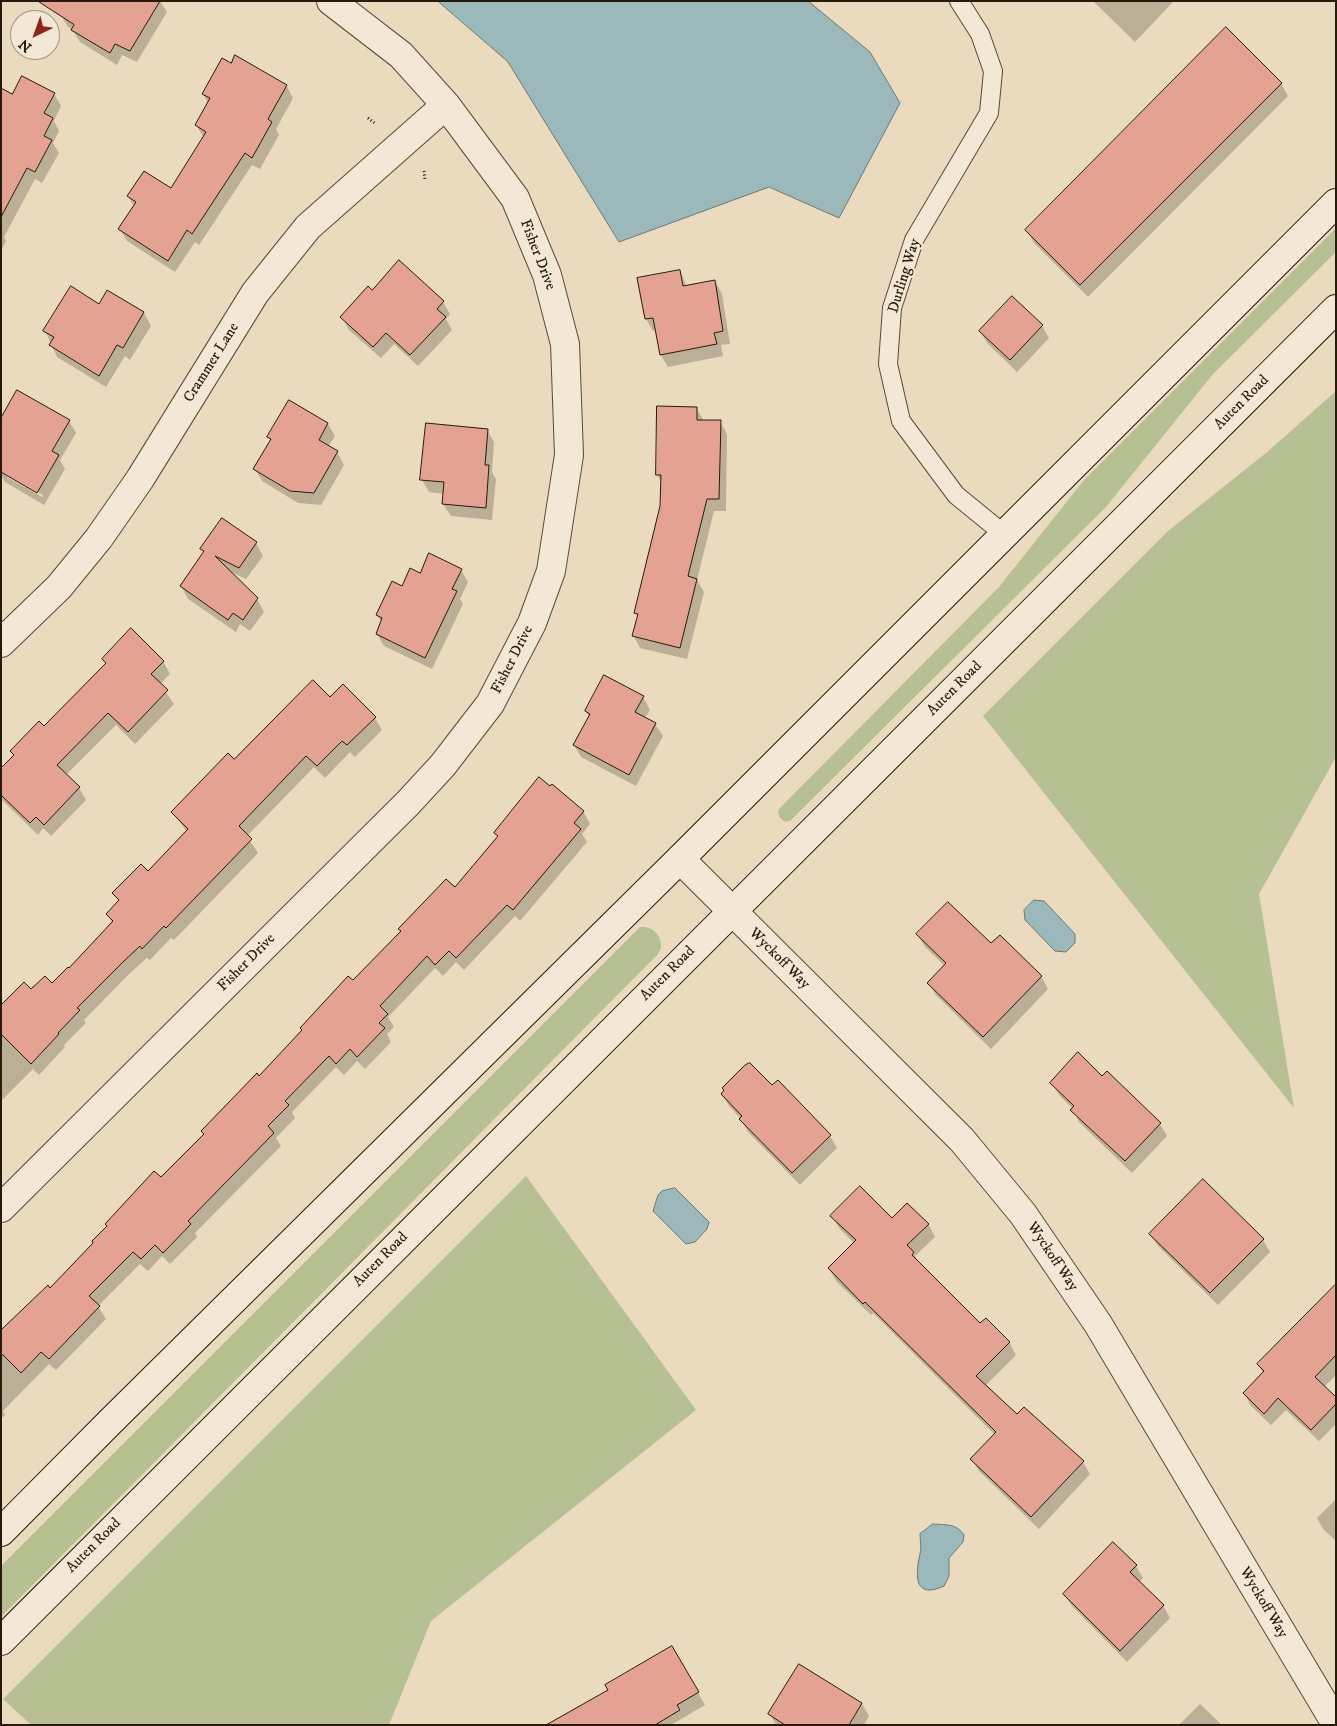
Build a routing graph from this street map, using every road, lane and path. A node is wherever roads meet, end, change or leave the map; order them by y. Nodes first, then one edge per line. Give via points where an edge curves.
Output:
1 (331, 1) edge
2 (959, 1) edge
3 (446, 105) junction
4 (368, 118) dead end
5 (376, 124) dead end
6 (424, 171) dead end
7 (425, 181) dead end
8 (1336, 203) edge
9 (1336, 309) edge
10 (1005, 535) junction
11 (1, 643) edge
12 (680, 859) junction
13 (731, 912) junction
14 (1, 1208) edge
15 (1, 1532) edge
16 (1, 1640) edge
17 (1336, 1724) edge

1 - 3 street, Fisher Drive via 401,55
2 - 10 lane, Durling Way via 980,34 993,71 989,113 914,240 892,308 888,364 901,421 956,494
3 - 11 street, Crammer Lane via 308,227 255,293 140,479 99,538 59,587
3 - 14 street, Fisher Drive via 514,198 547,275 565,344 569,455 552,570 532,623 490,704 443,765
4 - 5 path
6 - 7 path
8 - 10 street
9 - 13 street, Auten Road
10 - 12 street
12 - 13 street, Wyckoff Way
12 - 15 street
13 - 16 street, Auten Road
13 - 17 street, Wyckoff Way via 962,1140 1023,1214 1098,1324

